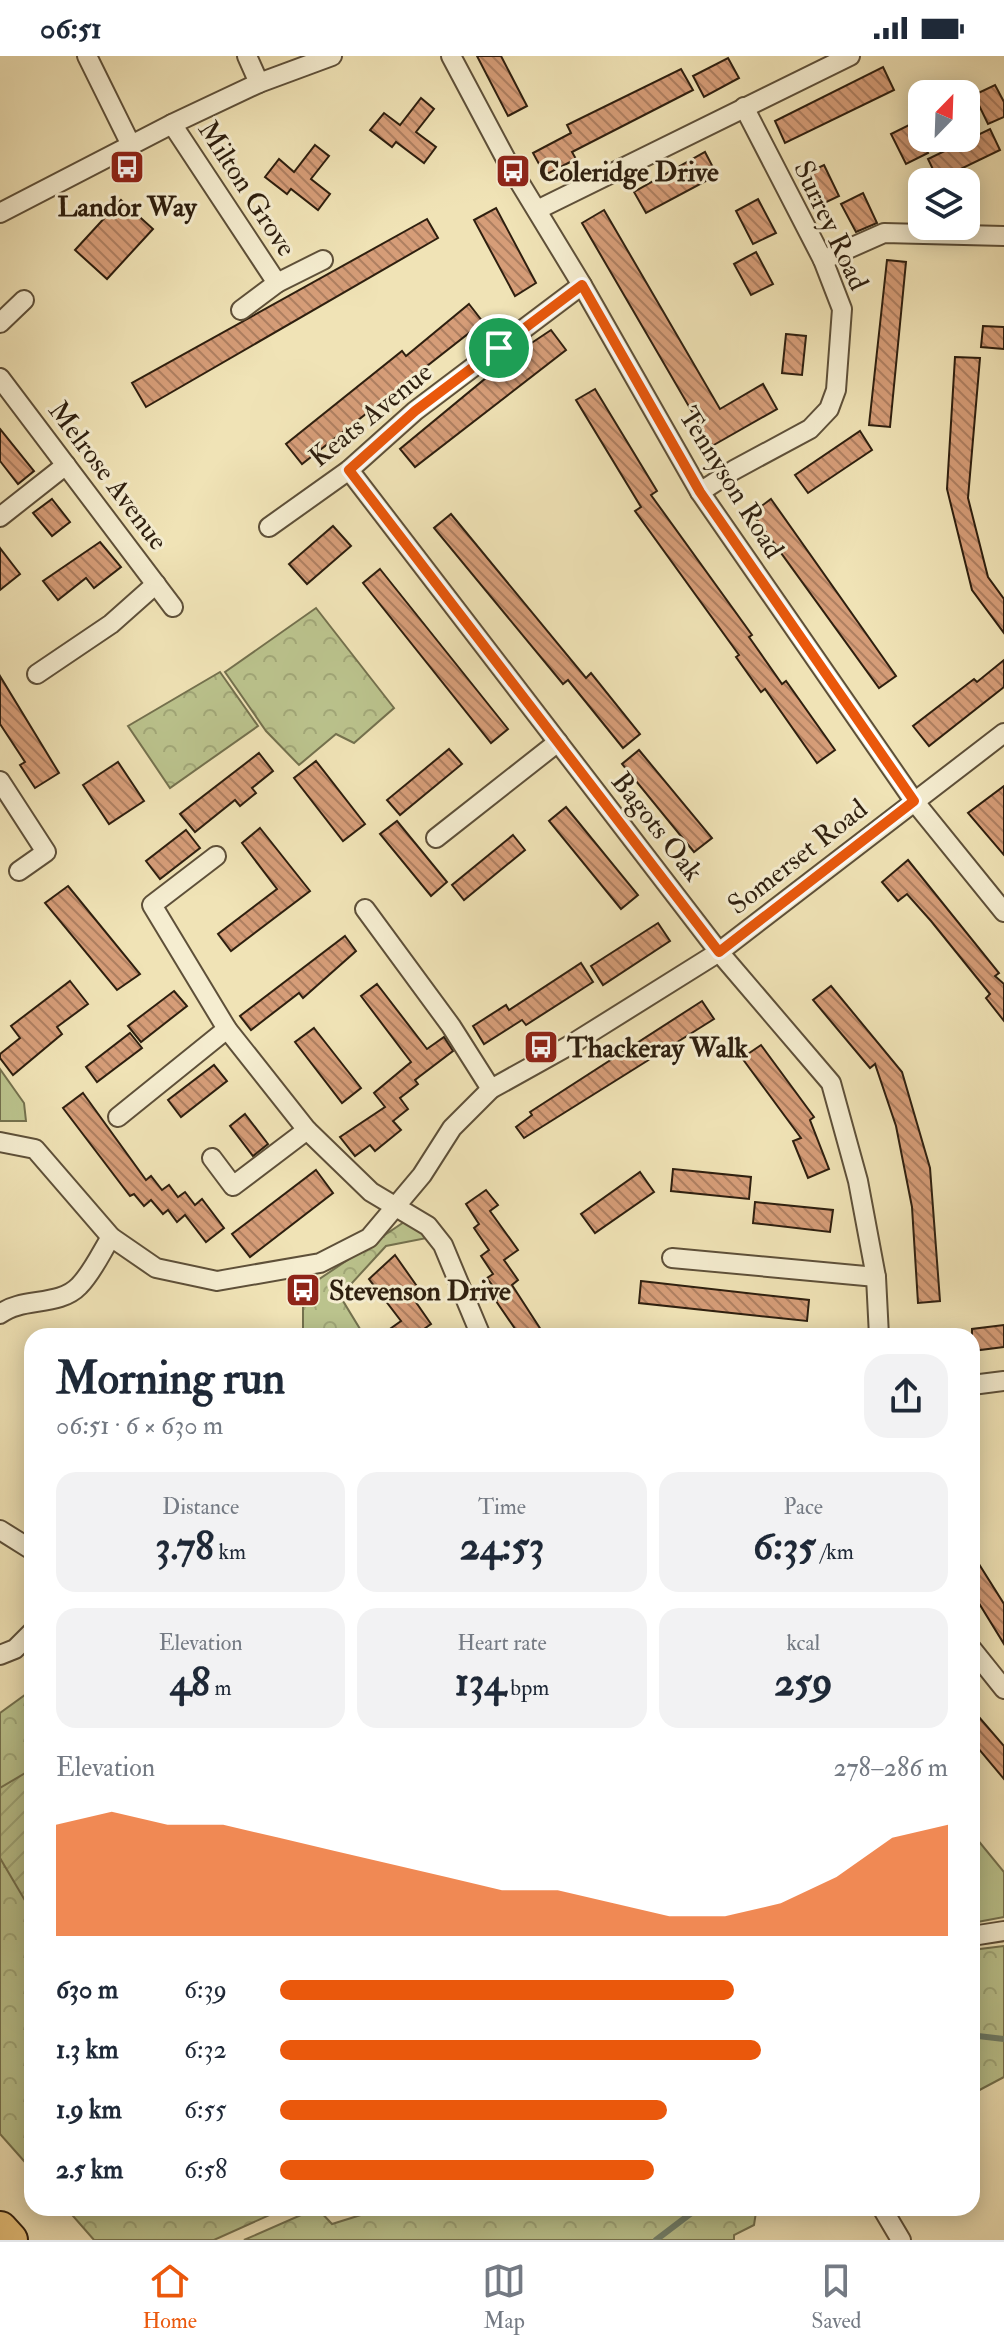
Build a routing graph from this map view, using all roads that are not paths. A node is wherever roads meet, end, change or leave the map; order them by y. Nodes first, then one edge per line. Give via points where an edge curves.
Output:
1 (87, 56) edge
2 (247, 56) edge
3 (332, 56) edge
4 (451, 56) edge
5 (850, 56) edge
6 (826, 62) edge
7 (259, 83) junction
8 (744, 107) junction
9 (172, 124) junction
10 (131, 145) junction
11 (2, 209) edge
12 (537, 210) junction
13 (1004, 236) edge
14 (323, 260) dead end
15 (823, 260) junction
16 (277, 283) junction
17 (582, 285) junction
18 (24, 300) dead end
19 (241, 310) dead end
20 (0, 323) edge
21 (0, 378) edge
22 (66, 465) junction
23 (349, 470) junction
24 (700, 492) junction
25 (0, 517) edge
26 (269, 527) dead end
27 (156, 584) junction
28 (173, 607) dead end
29 (37, 674) dead end
30 (1004, 733) edge
31 (558, 742) junction
32 (0, 781) edge
33 (914, 801) junction
34 (436, 838) dead end
35 (216, 856) dead end
36 (19, 871) dead end
37 (365, 909) dead end
38 (1004, 912) edge
39 (719, 952) junction
40 (227, 1029) junction
41 (491, 1089) junction
42 (118, 1117) dead end
43 (307, 1130) junction
44 (0, 1142) edge
45 (212, 1158) dead end
46 (395, 1204) junction
47 (111, 1237) junction
48 (672, 1258) dead end
49 (876, 1277) junction
50 (0, 1314) edge
51 (478, 1328) edge
52 (879, 1328) edge
53 (1004, 1381) edge
54 (980, 1384) edge
55 (0, 1530) edge
56 (24, 1545) edge
57 (24, 1640) edge
58 (0, 1655) edge
59 (980, 1659) edge
60 (1004, 1689) edge
61 (1004, 1931) edge
62 (980, 1935) edge
63 (887, 2216) edge
64 (0, 2229) edge
65 (10, 2240) edge
66 (901, 2240) edge

1 - 10 street
2 - 7 street
3 - 7 street, Milton Grove
4 - 12 street, Tennyson Road
5 - 6 street
6 - 8 street
7 - 9 street, Milton Grove
8 - 12 street
8 - 15 street, Surrey Road
9 - 10 street, Milton Grove
9 - 16 street, Milton Grove
10 - 11 street, Milton Grove
12 - 17 street, Tennyson Road
13 - 15 street via 884,233
14 - 16 street, Milton Grove
15 - 24 street, Surrey Road via 842,309 836,390 829,409 810,429
16 - 19 street, Milton Grove
17 - 23 street, Keats Avenue via 415,411
17 - 24 street, Tennyson Road
18 - 20 street
21 - 22 street, Melrose Avenue
22 - 25 street
22 - 27 street, Melrose Avenue
23 - 26 street, Keats Avenue
23 - 31 street, Bagots Oak
24 - 33 street, Tennyson Road
27 - 28 street, Melrose Avenue
27 - 29 street via 111,624
30 - 33 street, Somerset Road
31 - 34 street
31 - 39 street, Bagots Oak
32 - 36 street via 46,852
33 - 38 street, Tennyson Road
33 - 39 street, Somerset Road
35 - 40 street via 152,905
37 - 41 street
39 - 41 street, Somerset Road
39 - 49 street, Bagots Oak via 831,1083 858,1181
40 - 42 street
40 - 43 street
41 - 46 street, Somerset Road via 452,1128 422,1175
43 - 45 street via 233,1186
43 - 46 street via 371,1192
44 - 47 street, Somerset Road via 35,1149
46 - 47 street, Somerset Road via 369,1238 320,1263 217,1281 156,1268
46 - 51 street via 428,1226 443,1245
47 - 50 street via 78,1288
48 - 49 street
49 - 52 street, Bagots Oak
53 - 54 street
55 - 56 street
57 - 58 street
59 - 60 street
61 - 62 street
63 - 66 street
64 - 65 highway

